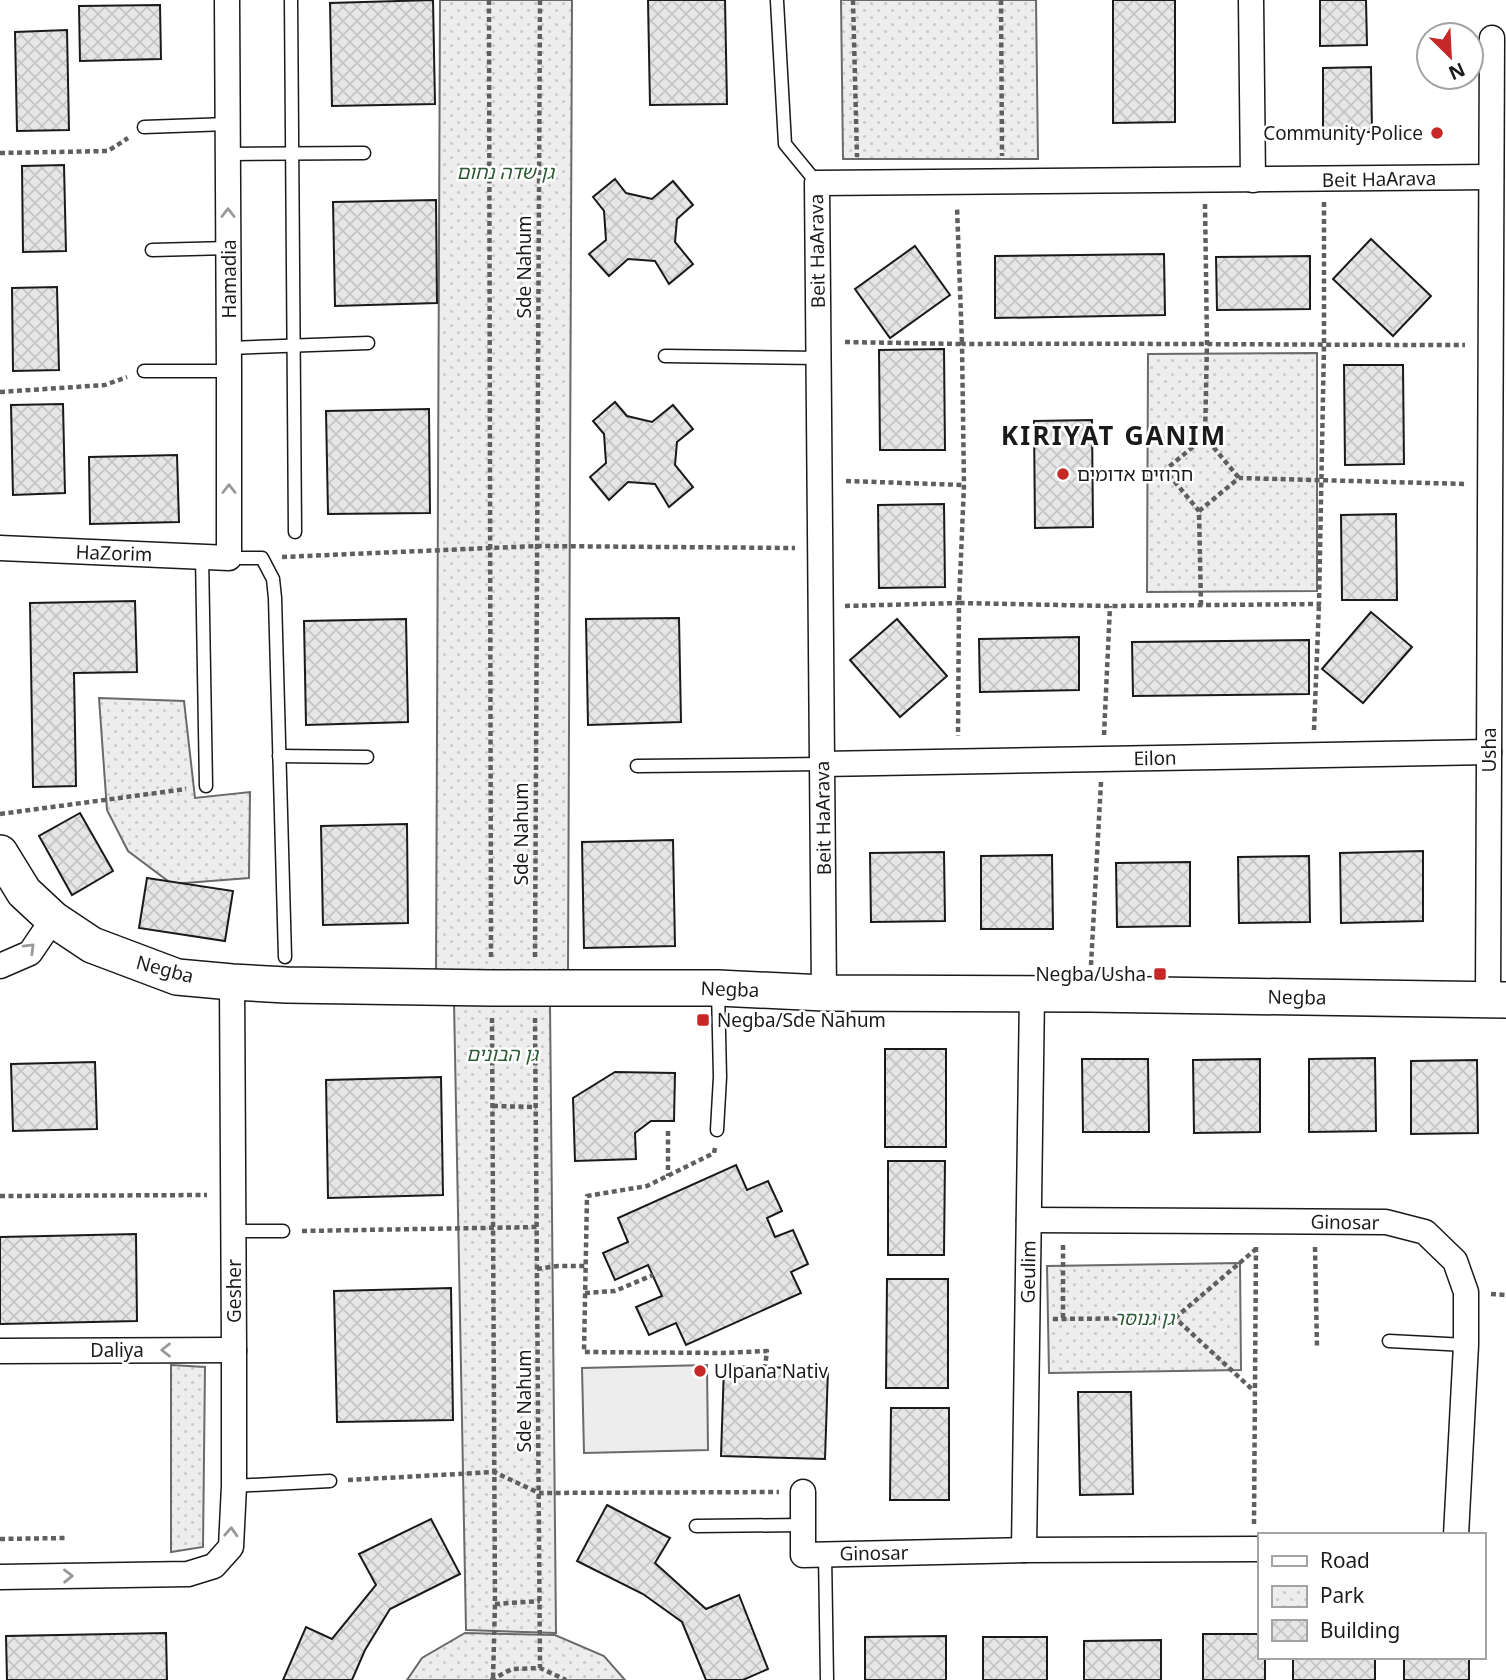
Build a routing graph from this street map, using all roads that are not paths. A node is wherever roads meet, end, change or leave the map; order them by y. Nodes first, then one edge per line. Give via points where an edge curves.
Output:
1 (227, 0) edge
2 (291, 0) edge
3 (1251, 0) edge
4 (777, 1) edge
5 (1492, 38) dead end
6 (228, 124) junction
7 (144, 127) road end
8 (292, 153) junction
9 (365, 153) dead end
10 (228, 154) junction
11 (1491, 177) junction
12 (1253, 180) junction
13 (817, 183) junction
14 (229, 248) junction
15 (152, 250) dead end
16 (368, 343) dead end
17 (293, 345) junction
18 (818, 349) junction
19 (665, 356) dead end
20 (229, 359) junction
21 (144, 371) road end
22 (295, 532) dead end
23 (0, 548) edge
24 (202, 556) junction
25 (229, 558) junction
26 (1489, 752) junction
27 (279, 756) junction
28 (367, 757) dead end
29 (822, 764) junction
30 (637, 766) dead end
31 (206, 786) road end
32 (0, 853) edge
33 (53, 919) junction
34 (285, 957) dead end
35 (0, 966) edge
36 (232, 982) junction
37 (718, 988) junction
38 (824, 993) junction
39 (1032, 994) junction
40 (1497, 1000) edge
41 (717, 1130) road end
42 (1029, 1220) junction
43 (233, 1231) junction
44 (284, 1231) road end
45 (1389, 1341) dead end
46 (1466, 1345) junction
47 (234, 1350) junction
48 (0, 1351) edge
49 (330, 1481) road end
50 (234, 1486) junction
51 (803, 1492) road end
52 (803, 1525) junction
53 (696, 1526) dead end
54 (1456, 1533) edge
55 (1257, 1549) edge
56 (1024, 1550) junction
57 (825, 1554) junction
58 (0, 1577) edge
59 (827, 1680) edge

1 - 6 street, Hamadia
2 - 8 lane
3 - 12 street
4 - 13 lane via 785,144
5 - 11 street, Usha
6 - 7 lane
6 - 10 street, Hamadia
8 - 9 lane
8 - 10 lane
8 - 17 lane
14 -> 10 street, Hamadia
11 - 12 street, Beit HaArava
11 - 26 street, Usha
12 - 13 street, Beit HaArava
13 - 18 street, Beit HaArava
14 - 15 lane
14 - 20 street, Hamadia
16 - 17 lane
17 - 20 lane
17 - 22 lane
18 - 19 lane
18 - 29 street, Beit HaArava
20 - 21 lane
25 -> 20 street, Hamadia
23 - 24 street, HaZorim
24 - 25 street, HaZorim
24 - 31 lane
25 - 27 lane via 262,558 273,579
26 - 29 street, Eilon
26 - 40 street, Usha
27 - 28 lane
27 - 34 lane
29 - 30 lane
29 - 38 street, Beit HaArava
32 - 33 street, Negba via 24,892
35 -> 33 street via 30,953
33 - 36 street, Negba via 92,945 165,973
36 - 37 street, Negba
36 - 43 street, Gesher
37 - 38 street, Negba
37 - 41 lane
38 - 39 street, Negba
39 - 40 street, Negba
39 - 42 street, Geulim
42 - 46 street, Ginosar via 1385,1222 1425,1232 1455,1261 1466,1292
42 - 56 street, Geulim
43 - 44 lane
43 - 47 street, Gesher
45 - 46 lane
46 - 54 street, Ginosar
47 -> 48 street, Daliya
47 - 50 street, Gesher
49 - 50 lane
58 -> 50 street, Gesher via 188,1574 214,1566 231,1547
51 - 52 street, Ginosar
52 - 53 lane
52 - 57 street, Ginosar via 803,1555
55 - 56 street, Ginosar
56 - 57 street, Ginosar
57 - 59 lane

